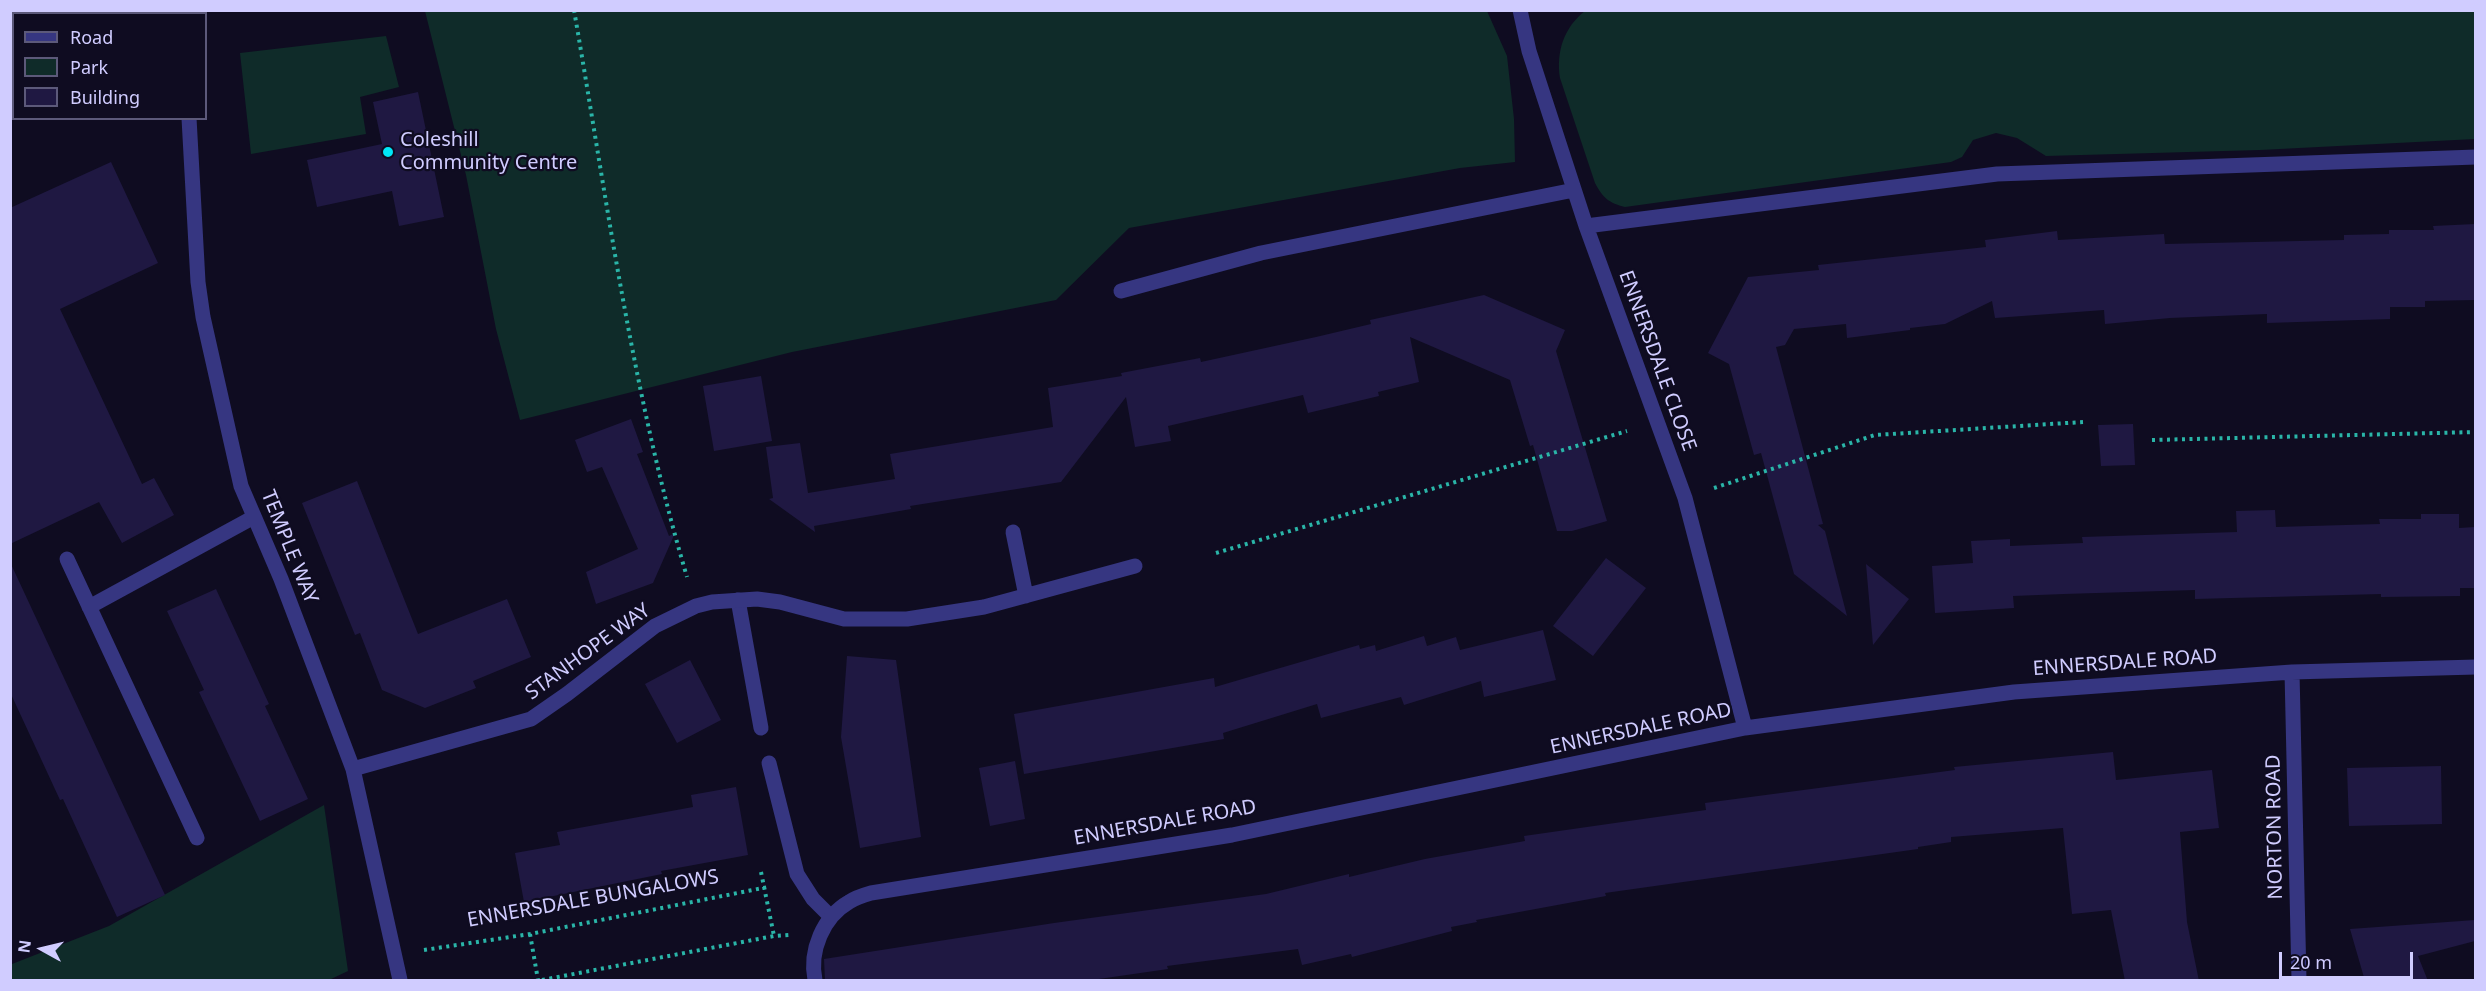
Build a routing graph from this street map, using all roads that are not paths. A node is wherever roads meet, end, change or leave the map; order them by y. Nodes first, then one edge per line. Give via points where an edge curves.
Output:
1 (1520, 10) edge
2 (189, 120) edge
3 (2475, 158) edge
4 (1574, 190) junction
5 (1586, 226) junction
6 (1121, 291) dead end
7 (254, 517) junction
8 (1013, 532) dead end
9 (67, 559) dead end
10 (1135, 566) dead end
11 (1026, 596) junction
12 (738, 600) junction
13 (89, 607) junction
14 (2475, 667) edge
15 (2292, 672) junction
16 (761, 728) dead end
17 (1745, 729) junction
18 (769, 763) dead end
19 (353, 769) junction
20 (197, 838) dead end
21 (830, 916) junction
22 (400, 981) edge
23 (815, 981) edge
24 (2299, 981) edge

1 - 4 street, ENNERSDALE CLOSE via 1529,51
2 - 7 street, TEMPLE WAY via 202,317 241,486
3 - 5 street via 1997,174
4 - 5 street, ENNERSDALE CLOSE
4 - 6 street via 1262,252
5 - 17 street, ENNERSDALE CLOSE via 1684,498
7 - 13 street
7 - 19 street, TEMPLE WAY
8 - 11 street
9 - 13 street
10 - 11 street, STANHOPE WAY
11 - 12 street, STANHOPE WAY via 907,619 844,619 780,602
12 - 16 street
12 - 19 street, STANHOPE WAY via 696,606 655,626 531,719
13 - 20 street
14 - 15 street, ENNERSDALE ROAD
15 - 17 street, ENNERSDALE ROAD via 2014,692
15 - 24 street, NORTON ROAD
17 - 21 street, ENNERSDALE ROAD via 1232,835 871,893 849,901
18 - 21 street via 797,873 813,899
19 - 22 street, TEMPLE WAY
21 - 23 street via 816,944

